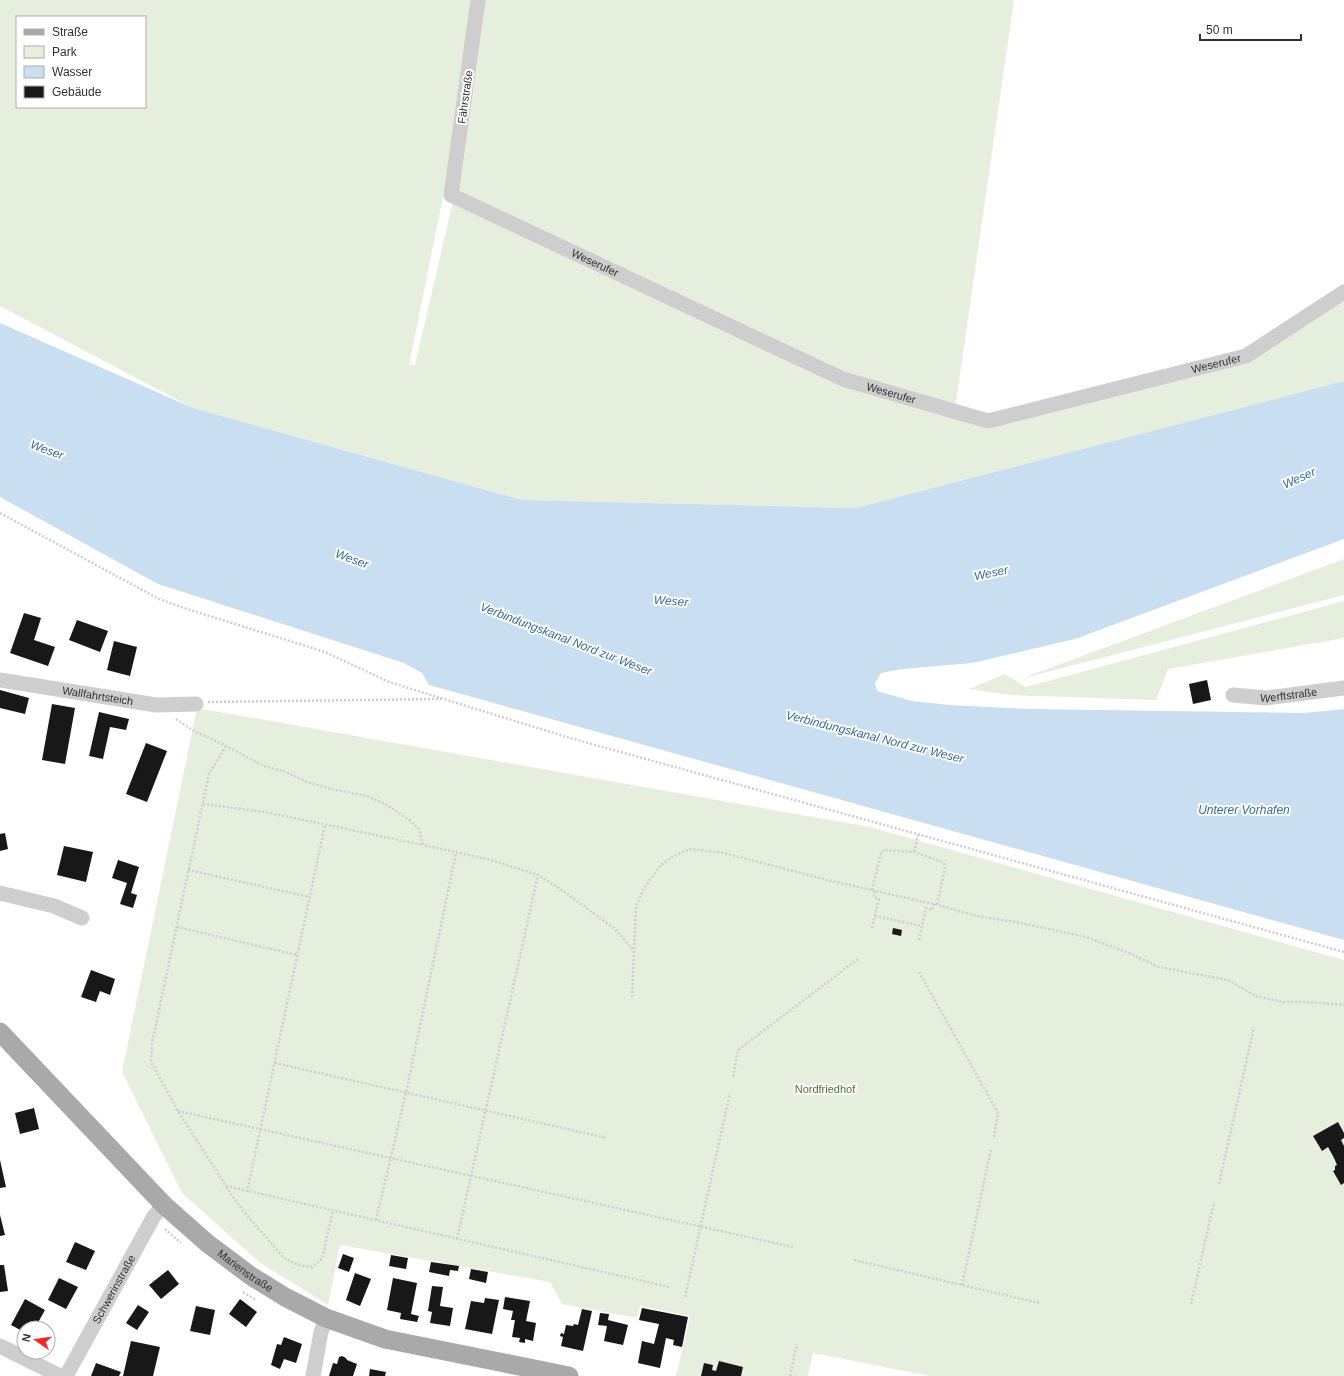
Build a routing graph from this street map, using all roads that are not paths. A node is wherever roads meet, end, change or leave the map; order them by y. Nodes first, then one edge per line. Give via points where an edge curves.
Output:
1 (478, 0) edge
2 (451, 195) joint
3 (1344, 292) edge
4 (0, 680) edge
5 (1344, 688) edge
6 (1233, 695) dead end
7 (196, 704) dead end
8 (0, 893) edge
9 (82, 918) dead end
10 (0, 1032) edge
11 (164, 1205) junction
12 (326, 1318) junction
13 (0, 1346) edge
14 (60, 1376) edge
15 (66, 1376) edge
16 (312, 1376) edge
17 (569, 1376) edge

1 - 2 street, Fährstraße
2 - 3 street, Weserufer via 843,379 988,421 1246,356
4 - 7 street, Wallfahrtsteich via 156,705
5 - 6 street, Werftstraße via 1266,698
8 - 9 street via 54,906
10 - 11 main road, Marienstraße
11 - 12 main road, Marienstraße via 207,1243 251,1276
11 - 15 street, Schwerinstraße via 154,1216
12 - 16 street
12 - 17 main road, Marienstraße via 385,1339
13 - 14 street

